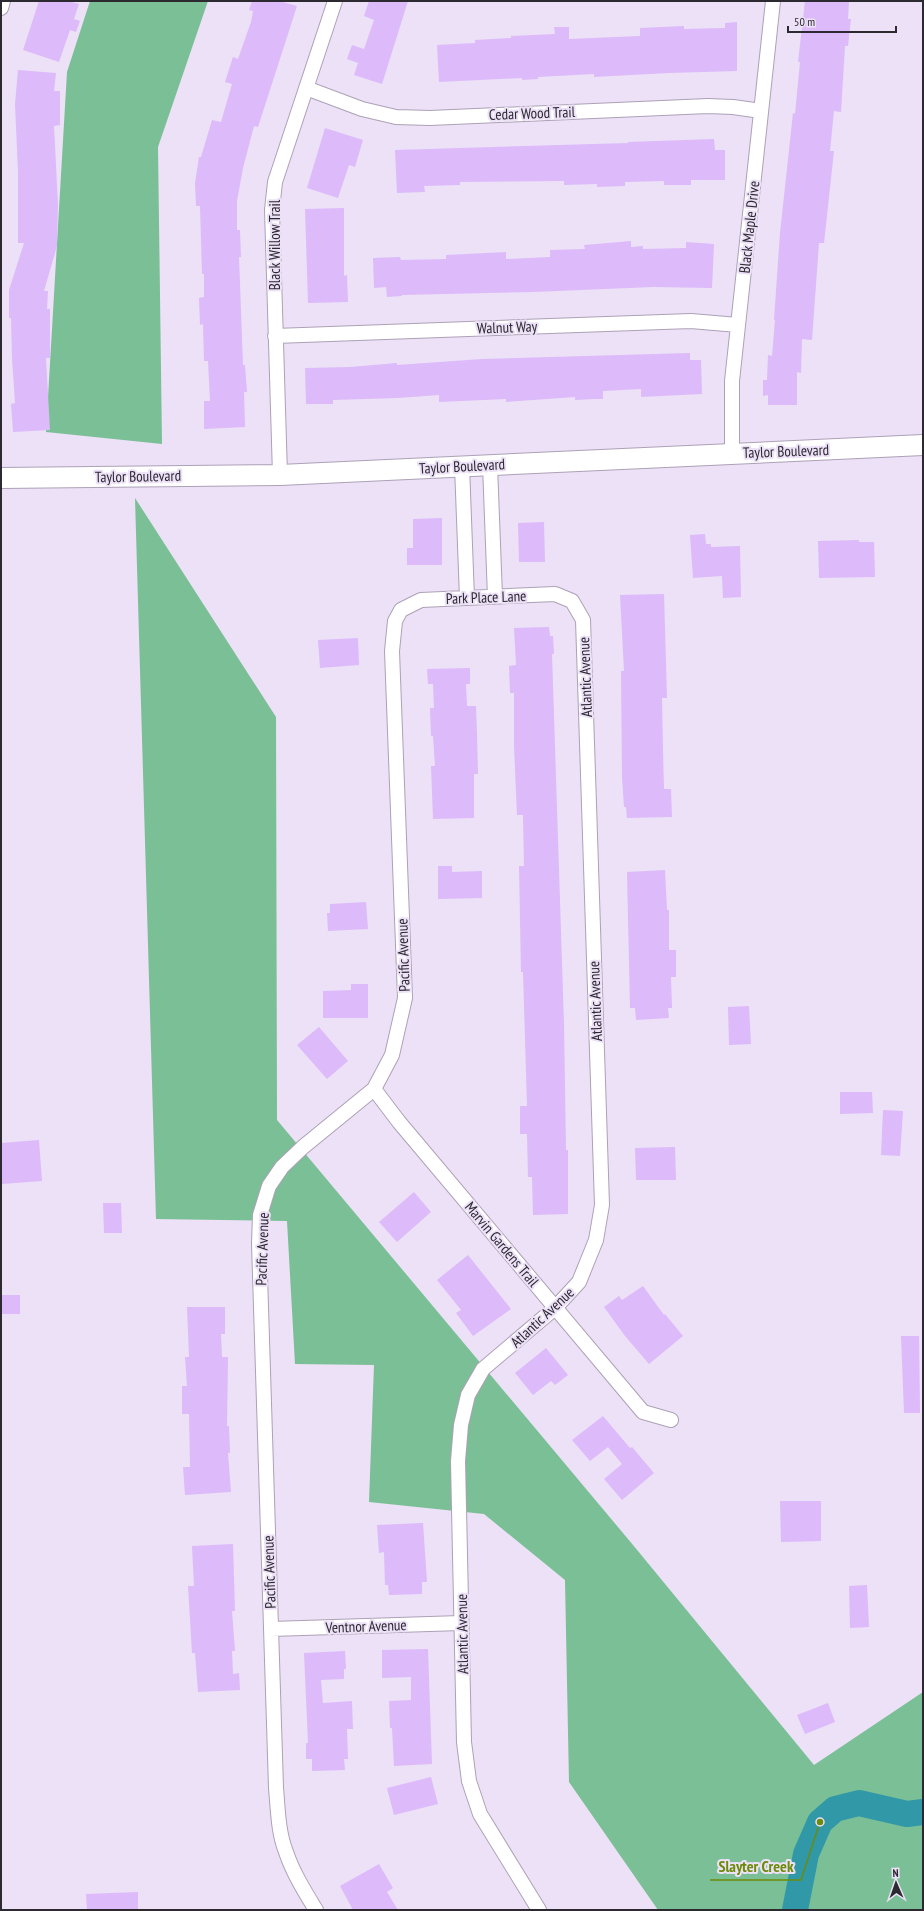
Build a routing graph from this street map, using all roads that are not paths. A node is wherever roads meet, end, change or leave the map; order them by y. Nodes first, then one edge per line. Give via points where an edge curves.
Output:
1 (3, 1) edge
2 (335, 1) edge
3 (773, 1) edge
4 (1, 8) edge
5 (306, 88) junction
6 (761, 111) junction
7 (738, 324) junction
8 (276, 336) junction
9 (923, 445) edge
10 (732, 453) junction
11 (490, 465) junction
12 (462, 466) junction
13 (280, 475) junction
14 (1, 478) edge
15 (495, 597) junction
16 (467, 598) junction
17 (572, 601) joint
18 (401, 610) joint
19 (374, 1089) junction
20 (555, 1308) junction
21 (671, 1420) dead end
22 (461, 1623) junction
23 (271, 1630) junction
24 (316, 1910) edge
25 (539, 1910) edge

1 - 4 street
2 - 5 street, Black Willow Trail
3 - 6 street, Black Maple Drive
5 - 6 street, Cedar Wood Trail via 362,109 396,117 430,118 708,106
5 - 8 street, Black Willow Trail via 275,182 272,210
6 - 7 street, Black Maple Drive
7 - 8 street, Walnut Way via 691,321
7 - 10 street, Black Maple Drive via 732,381
8 - 13 street, Black Willow Trail
9 - 10 street, Taylor Boulevard
10 - 11 street, Taylor Boulevard
11 - 12 street, Taylor Boulevard
11 - 15 street
12 - 13 street, Taylor Boulevard
12 - 16 street
13 - 14 street, Taylor Boulevard
15 - 16 street, Park Place Lane
15 - 17 street, Park Place Lane via 555,594
16 - 18 street, Park Place Lane via 421,600
17 - 20 street, Atlantic Avenue via 583,620 602,1205 596,1240 579,1282
18 - 19 street, Pacific Avenue via 395,621 392,651 405,998 392,1055
19 - 20 street, Marvin Gardens Trail
19 - 23 street, Pacific Avenue via 282,1167 269,1186 260,1215 259,1259
20 - 21 street, Marvin Gardens Trail via 643,1412
20 - 22 street, Atlantic Avenue via 483,1369 468,1395 461,1425 458,1461
22 - 23 street, Ventnor Avenue
22 - 25 street, Atlantic Avenue via 464,1742 469,1781 480,1814
23 - 24 street, Pacific Avenue via 278,1821 286,1852 300,1884

